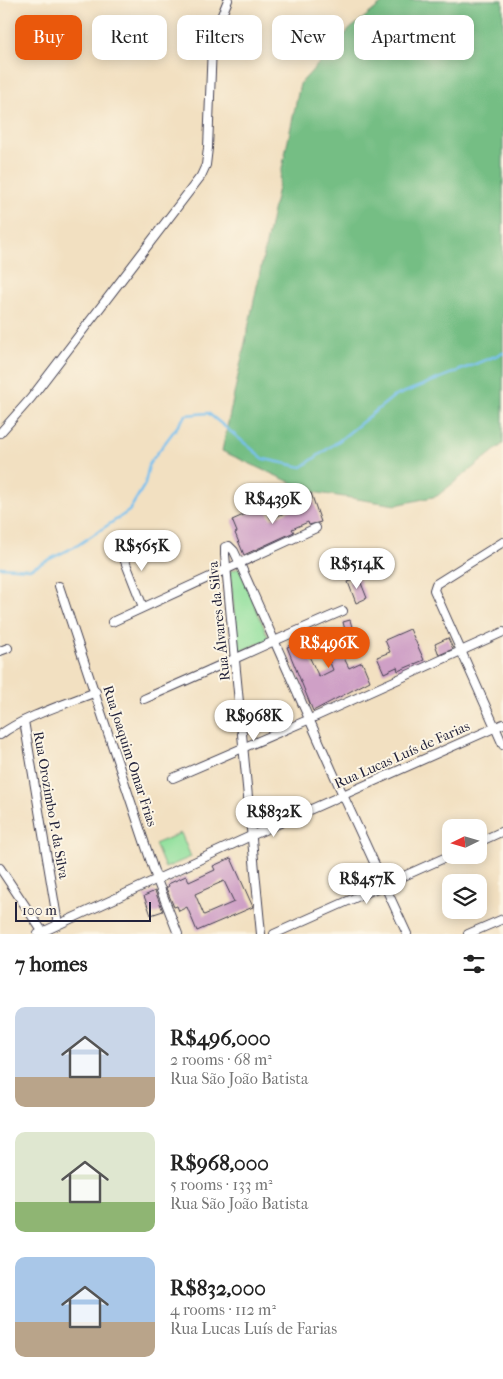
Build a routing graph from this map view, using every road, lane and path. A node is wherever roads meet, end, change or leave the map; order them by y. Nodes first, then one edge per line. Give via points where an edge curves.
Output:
1 (228, 0) edge
2 (0, 434) edge
3 (316, 528) dead end
4 (503, 542) edge
5 (119, 546) dead end
6 (240, 564) junction
7 (226, 569) junction
8 (59, 586) dead end
9 (143, 607) junction
10 (343, 611) dead end
11 (112, 622) dead end
12 (503, 632) edge
13 (274, 640) junction
14 (461, 650) junction
15 (236, 660) junction
16 (96, 692) junction
17 (144, 698) dead end
18 (310, 719) junction
19 (24, 721) junction
20 (503, 724) edge
21 (495, 727) junction
22 (0, 735) edge
23 (503, 745) edge
24 (244, 747) junction
25 (173, 778) dead end
26 (343, 795) junction
27 (503, 831) edge
28 (252, 835) junction
29 (488, 838) edge
30 (442, 859) edge
31 (2, 873) edge
32 (158, 880) junction
33 (385, 884) junction
34 (503, 919) edge
35 (58, 924) junction
36 (42, 933) edge
37 (178, 934) edge
38 (261, 934) edge
39 (274, 934) edge
40 (408, 934) edge
41 (468, 934) edge

1 - 2 street via 212,45 206,165 43,383
3 - 6 street
4 - 14 street via 434,588
5 - 9 street
6 - 7 street
6 - 7 street, Rua Álvares da Silva via 234,551 226,546
6 - 13 street
7 - 9 street
7 - 15 street, Rua Álvares da Silva
8 - 16 street, Rua Joaquim Omar Frias
9 - 11 street
10 - 13 street
12 - 14 street
13 - 15 street
13 - 18 street
14 - 18 street
14 - 21 street
15 - 17 street
15 - 24 street, Rua Álvares da Silva
16 - 19 street
16 - 32 street, Rua Joaquim Omar Frias
18 - 24 street
18 - 26 street
19 - 22 street
19 - 35 street, Rua Orozimbo P. da Silva
20 - 21 street, Rua Lucas Luís de Farias
21 - 23 street
21 - 26 street, Rua Lucas Luís de Farias
24 - 25 street
24 - 28 street, Rua Álvares da Silva
26 - 28 street, Rua Lucas Luís de Farias
26 - 33 street
27 - 29 street
28 - 32 street, Rua Lucas Luís de Farias
28 - 38 street, Rua Álvares da Silva
30 - 33 street
31 - 36 street
32 - 35 street, Rua Lucas Luís de Farias
32 - 37 street, Rua Joaquim Omar Frias
33 - 39 street
33 - 40 street
34 - 41 street
35 - 36 street, Rua Lucas Luís de Farias

